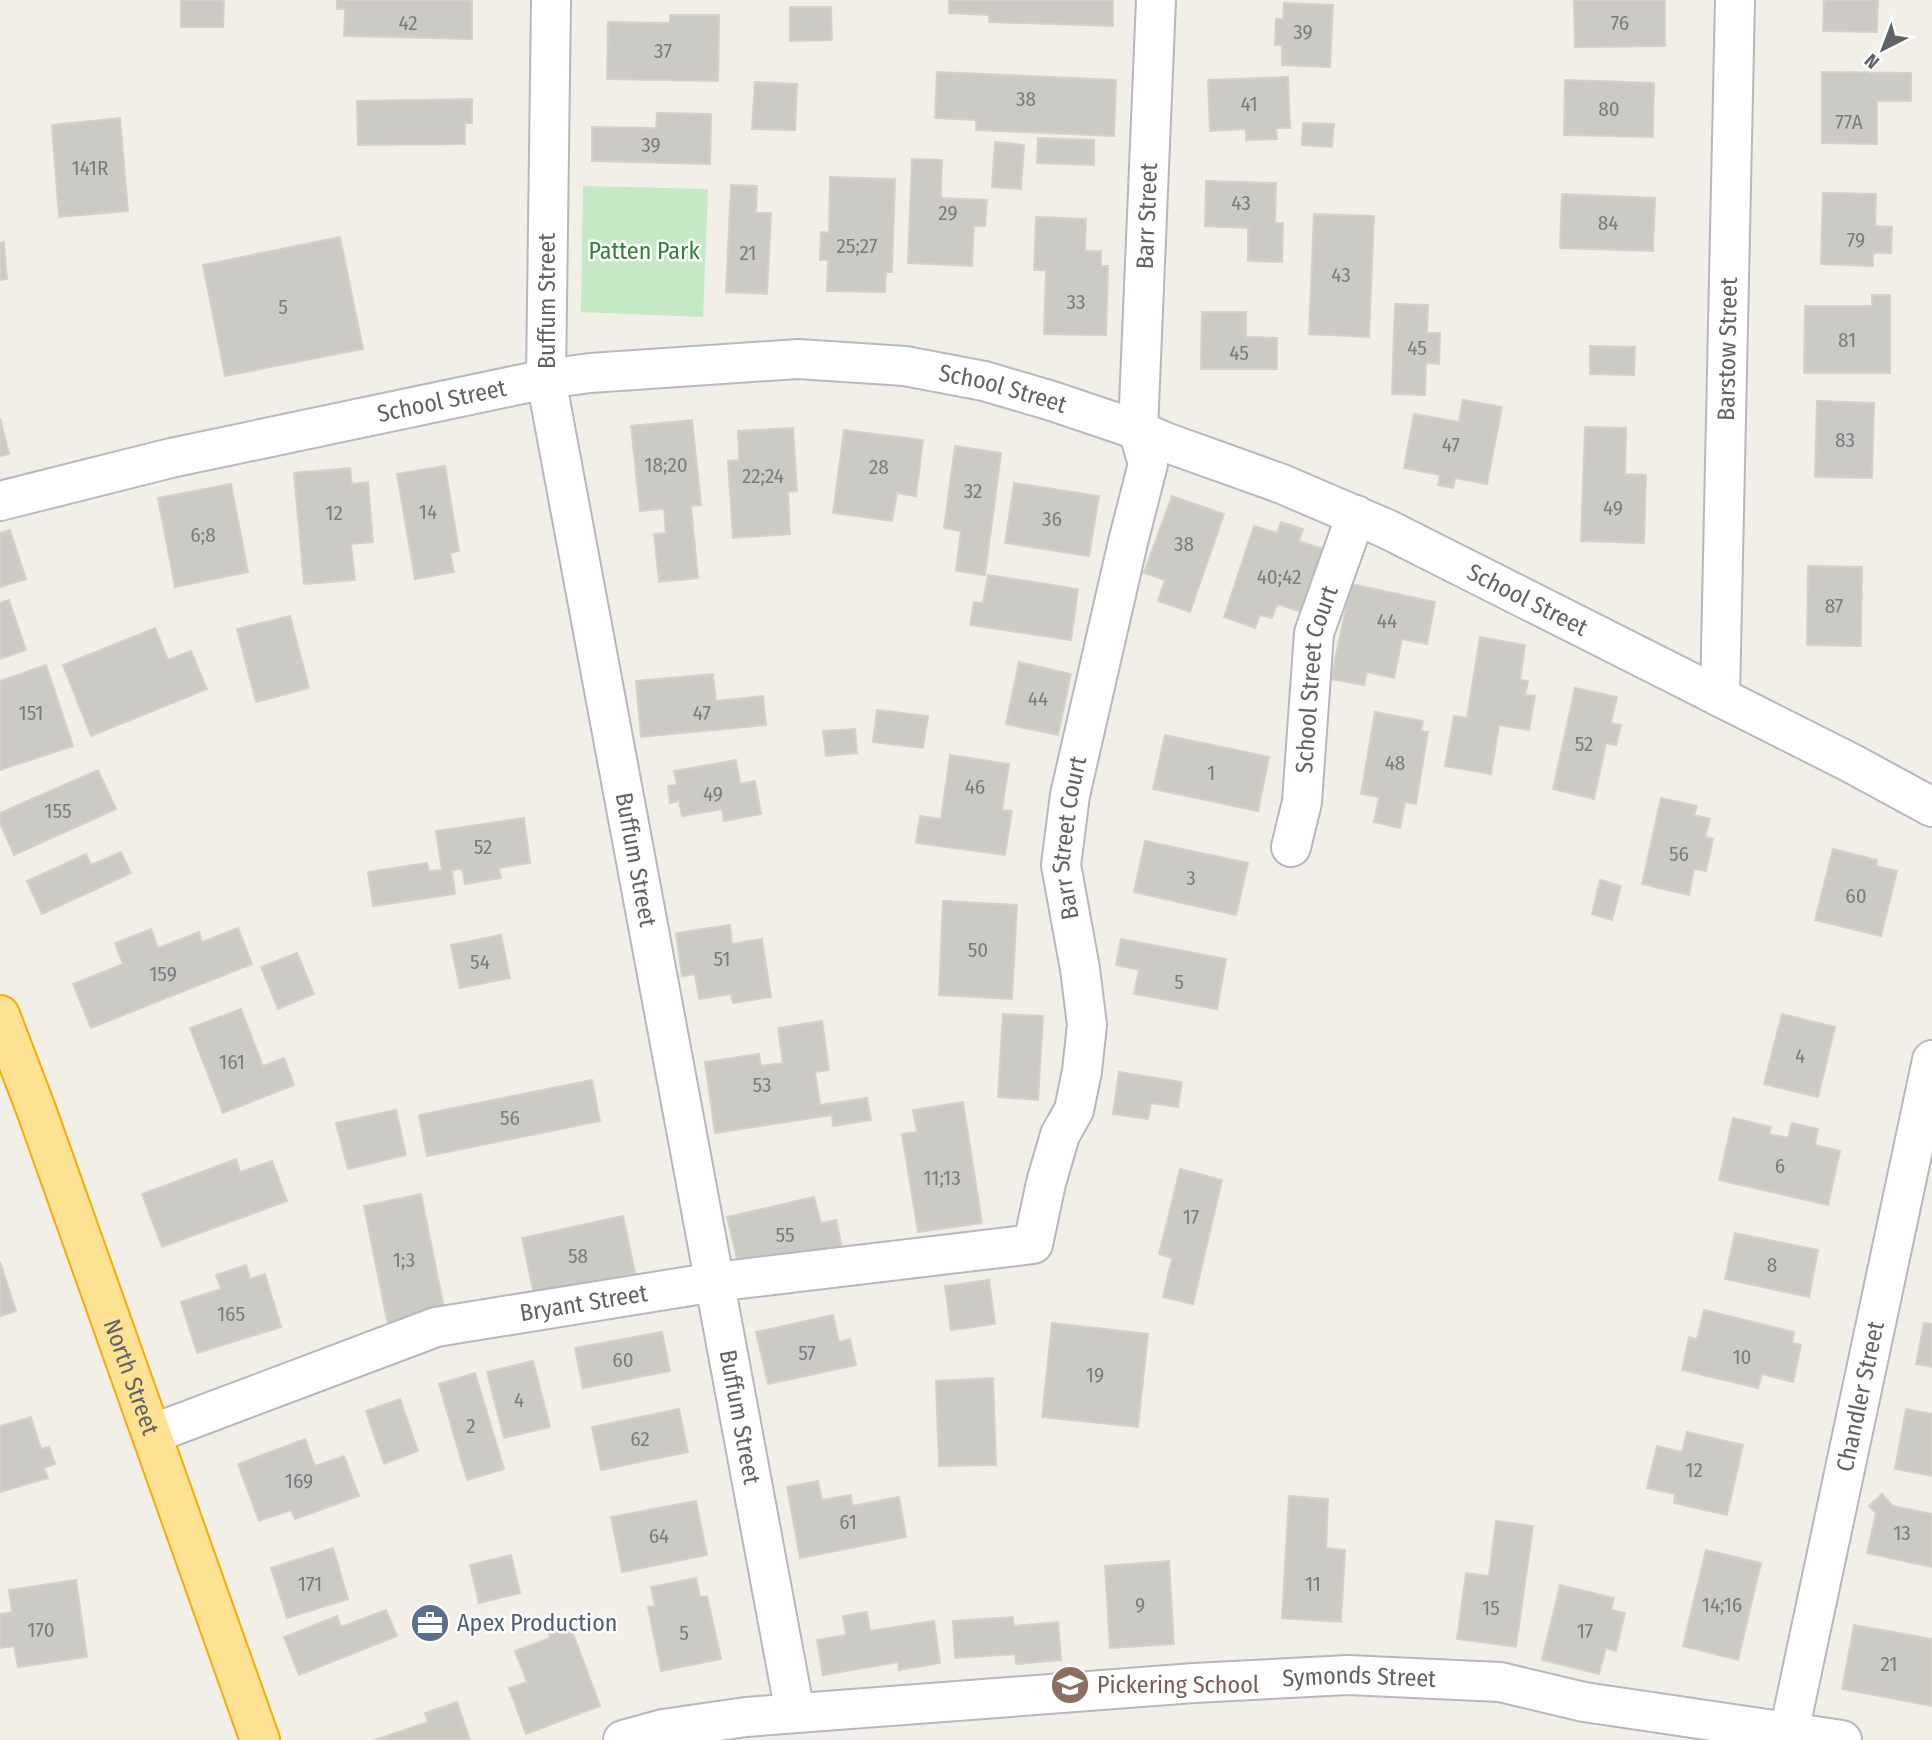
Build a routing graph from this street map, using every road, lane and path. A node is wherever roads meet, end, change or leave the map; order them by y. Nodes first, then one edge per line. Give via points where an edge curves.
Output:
1 (551, 0) edge
2 (1156, 0) edge
3 (1735, 0) edge
4 (546, 379) junction
5 (1138, 430) junction
6 (0, 501) edge
7 (1356, 515) junction
8 (1720, 697) junction
9 (1932, 807) edge
10 (1291, 847) dead end
11 (0, 1016) edge
12 (1932, 1060) edge
13 (1033, 1244) joint
14 (715, 1282) junction
15 (152, 1434) junction
16 (795, 1713) junction
17 (1789, 1732) junction
18 (260, 1740) edge
19 (623, 1740) edge
20 (1842, 1740) edge

1 - 4 street, Buffum Street
2 - 5 street, Barr Street
3 - 8 street, Barstow Street
4 - 5 street, School Street via 798,359 905,366 984,381
4 - 6 street, School Street via 171,458
4 - 14 street, Buffum Street
5 - 7 street, School Street
5 - 13 street, Barr Street Court via 1148,464 1070,795 1061,865 1087,1025 1082,1071 1074,1110 1060,1135 1046,1183
7 - 8 street, School Street
7 - 10 street, School Street Court via 1314,634 1302,802
8 - 9 street, School Street
11 - 15 highway, North Street
12 - 17 street, Chandler Street
13 - 14 street, Bryant Street
14 - 15 street, Bryant Street via 436,1327
14 - 16 street, Buffum Street
15 - 18 highway, North Street
16 - 17 street, Symonds Street via 1348,1675 1500,1682 1584,1702
16 - 19 street, Symonds Street via 663,1729
17 - 20 street, Symonds Street

